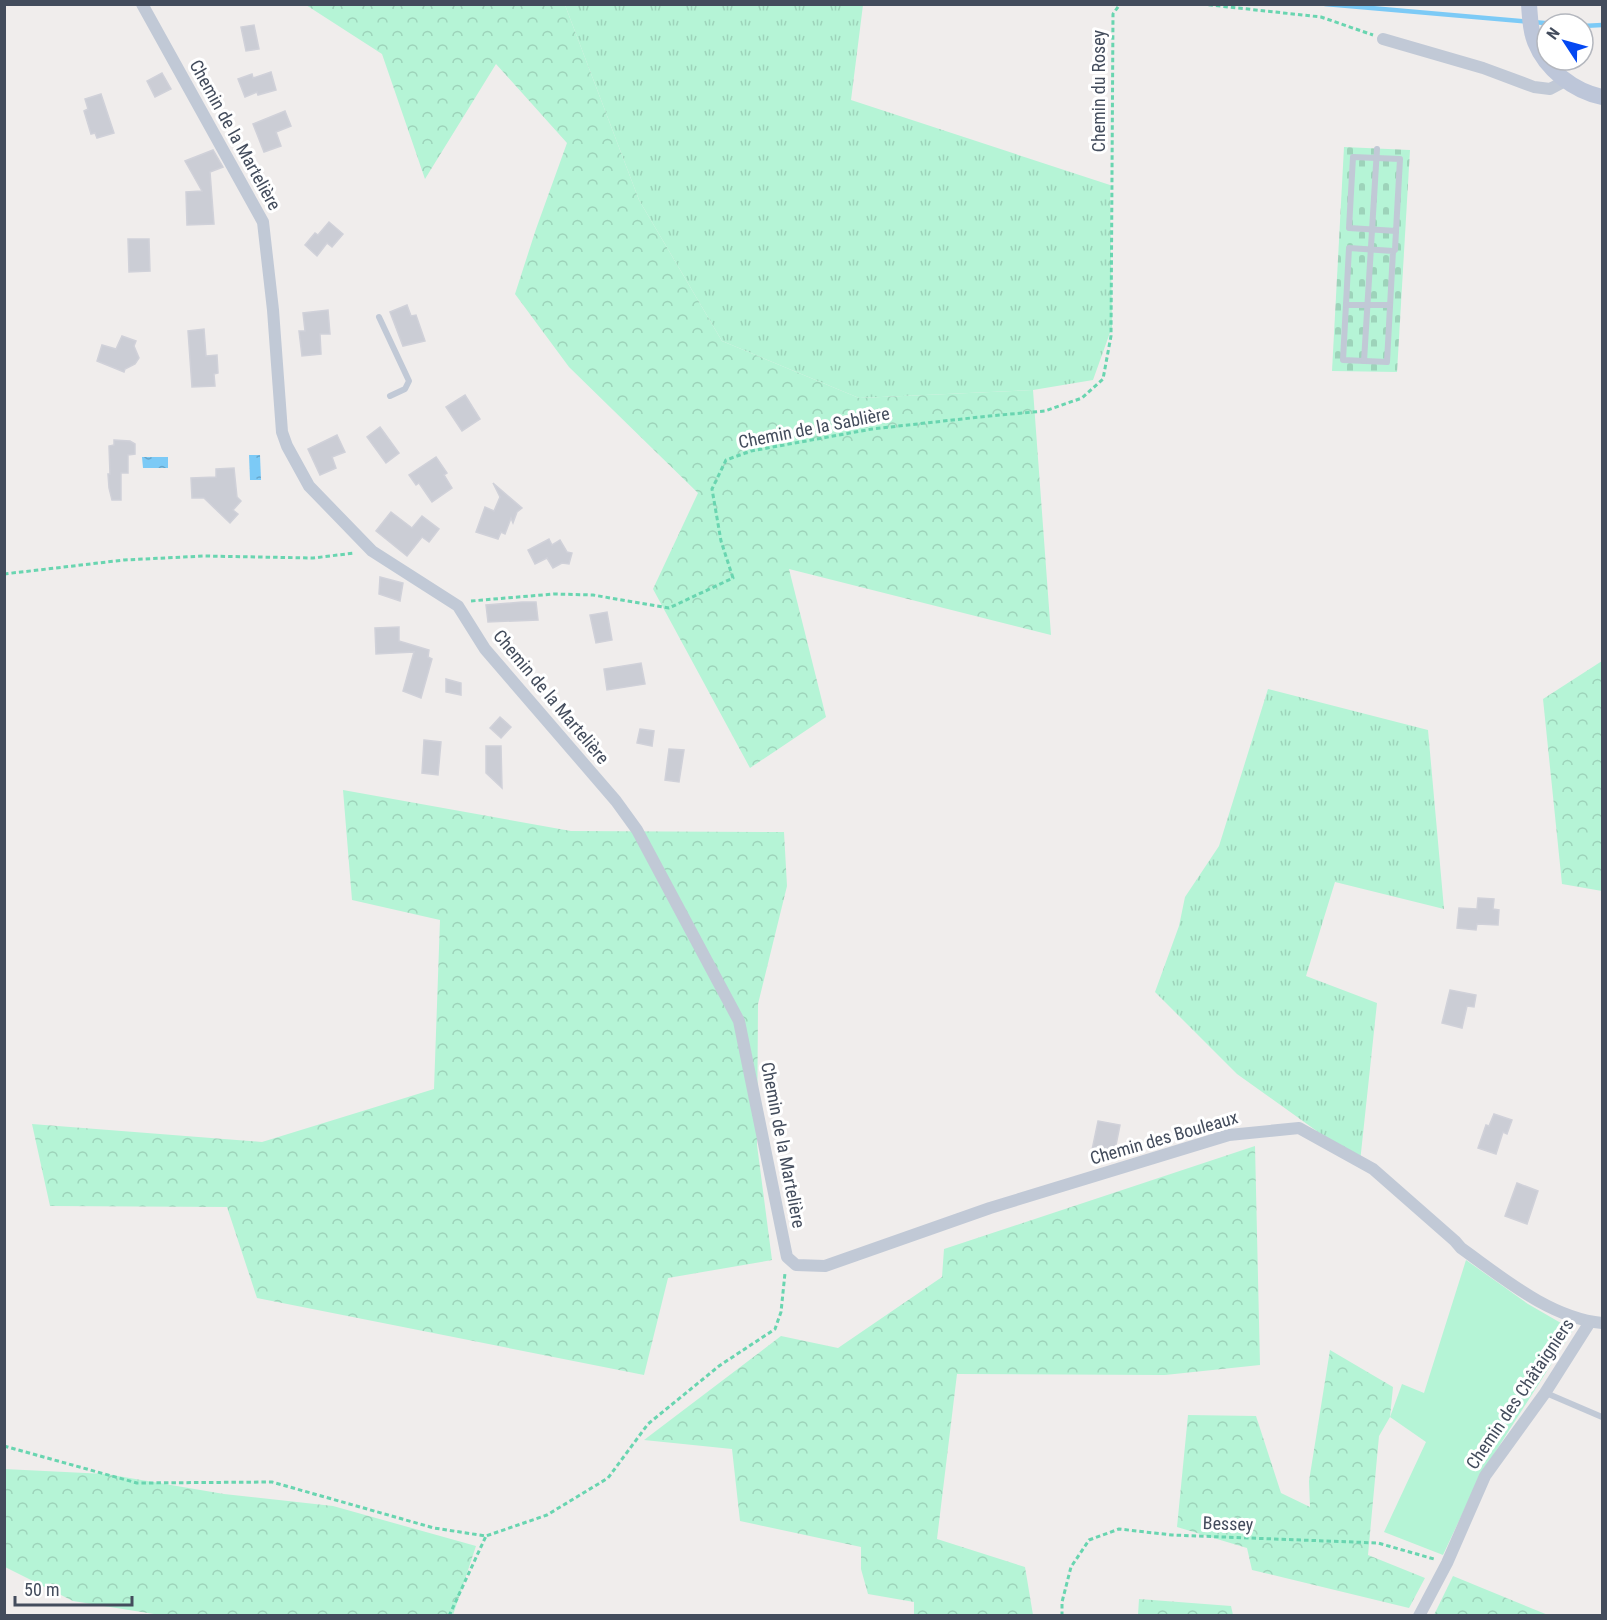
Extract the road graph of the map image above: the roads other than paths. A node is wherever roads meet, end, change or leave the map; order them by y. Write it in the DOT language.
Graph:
graph roads {
  1 [pos="142,4"];
  2 [pos="1529,4"];
  3 [pos="1383,39"];
  4 [pos="1565,81"];
  5 [pos="1602,97"];
  6 [pos="1377,149"];
  7 [pos="1376,158"];
  8 [pos="1372,230"];
  9 [pos="1396,231"];
  10 [pos="1371,249"];
  11 [pos="1393,250"];
  12 [pos="1346,305"];
  13 [pos="1368,305"];
  14 [pos="1390,305"];
  15 [pos="379,317"];
  16 [pos="1364,361"];
  17 [pos="390,396"];
  18 [pos="791,1261"];
  19 [pos="1596,1322"];
  20 [pos="1545,1393"];
  21 [pos="1602,1417"];
  22 [pos="1419,1616"];
  1 -- 18 [label="street, Chemin de la Martelière"];
  2 -- 4 [label="main road"];
  3 -- 4 [label="street"];
  4 -- 5 [label="main road"];
  6 -- 7 [label="lane"];
  7 -- 8 [label="lane"];
  7 -- 8 [label="lane"];
  7 -- 9 [label="lane"];
  8 -- 9 [label="lane"];
  8 -- 10 [label="lane"];
  9 -- 11 [label="lane"];
  10 -- 11 [label="lane"];
  10 -- 12 [label="lane"];
  10 -- 13 [label="lane"];
  11 -- 14 [label="lane"];
  12 -- 13 [label="lane"];
  12 -- 16 [label="lane"];
  13 -- 14 [label="lane"];
  13 -- 16 [label="lane"];
  14 -- 16 [label="lane"];
  15 -- 17 [label="lane"];
  18 -- 19 [label="street, Chemin des Bouleaux"];
  19 -- 20 [label="street, Chemin des Châtaigniers"];
  20 -- 21 [label="lane"];
  20 -- 22 [label="street, Chemin des Châtaigniers"];
}
